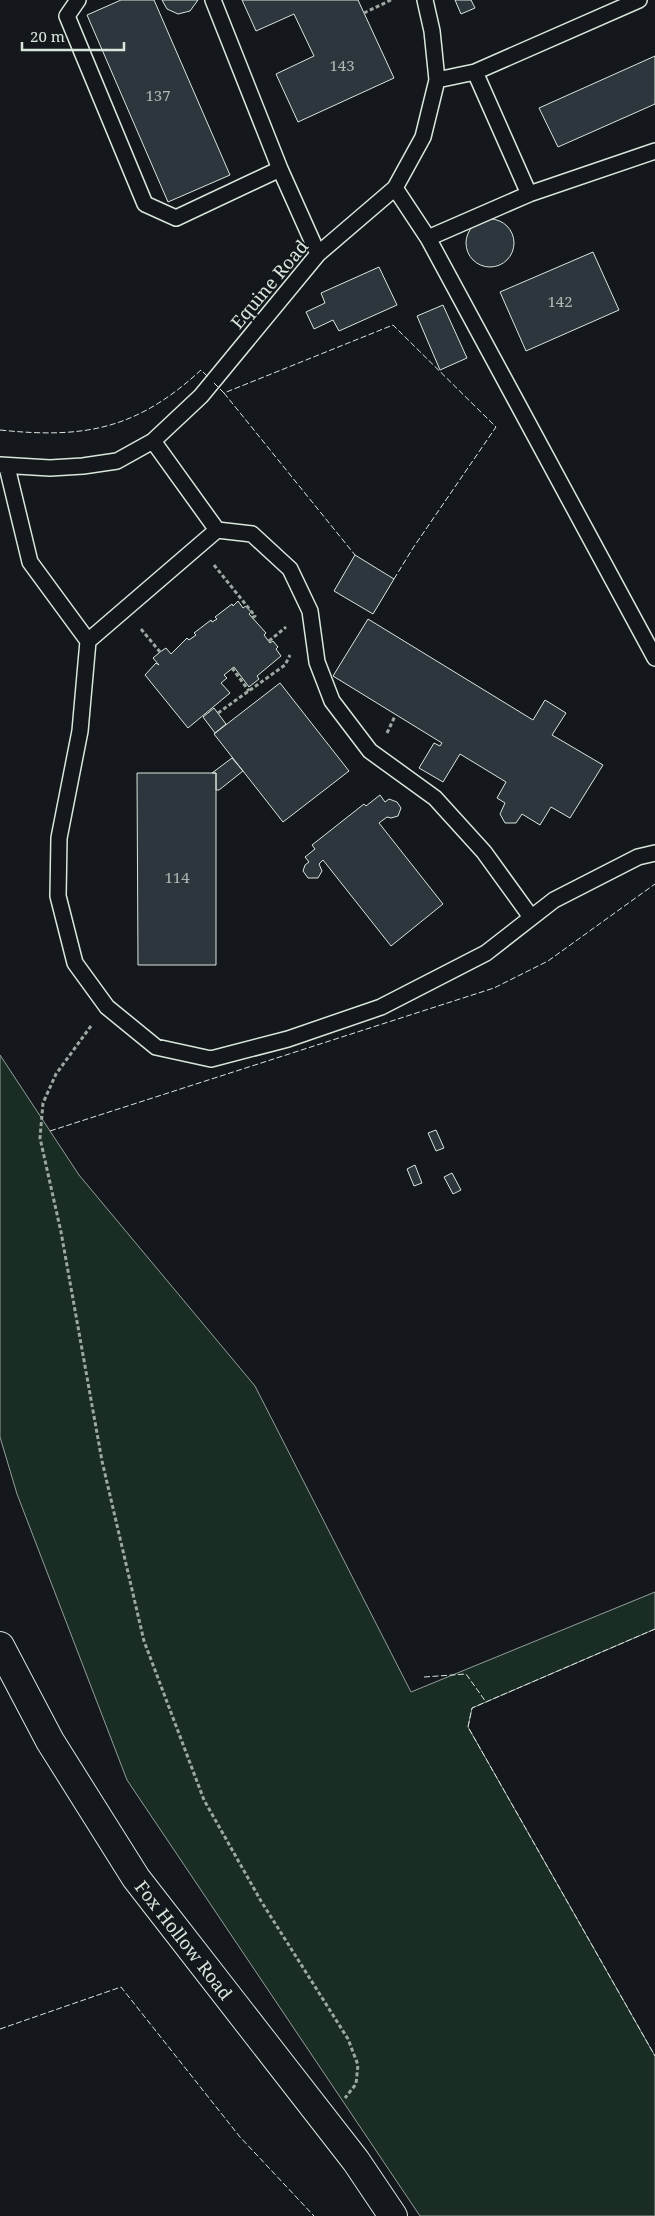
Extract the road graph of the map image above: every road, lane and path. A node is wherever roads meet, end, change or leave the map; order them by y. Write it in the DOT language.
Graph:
graph roads {
  1 [pos="78,0"];
  2 [pos="214,0"];
  3 [pos="391,0"];
  4 [pos="426,0"];
  5 [pos="638,0"];
  6 [pos="364,13"];
  7 [pos="475,72"];
  8 [pos="437,80"];
  9 [pos="655,151"];
  10 [pos="280,168"];
  11 [pos="395,188"];
  12 [pos="529,194"];
  13 [pos="428,238"];
  14 [pos="318,254"];
  15 [pos="153,441"];
  16 [pos="3,466"];
  17 [pos="217,530"];
  18 [pos="198,546"];
  19 [pos="252,618"];
  20 [pos="284,629"];
  21 [pos="88,641"];
  22 [pos="269,641"];
  23 [pos="156,648"];
  24 [pos="293,649"];
  25 [pos="160,652"];
  26 [pos="655,658"];
  27 [pos="232,668"];
  28 [pos="249,691"];
  29 [pos="218,713"];
  30 [pos="655,853"];
  31 [pos="531,917"];
  32 [pos="107,1007"];
  33 [pos="0,1646"];
  34 [pos="326,2122"];
  35 [pos="393,2216"];
  1 -- 10 [label="lane"];
  2 -- 10 [label="lane"];
  3 -- 6 [label="path"];
  4 -- 8 [label="lane, Equine Road"];
  5 -- 7 [label="lane"];
  7 -- 8 [label="lane"];
  7 -- 12 [label="lane"];
  8 -- 11 [label="lane, Equine Road"];
  9 -- 12 [label="lane"];
  10 -- 14 [label="lane"];
  11 -- 13 [label="lane"];
  11 -- 14 [label="lane, Equine Road"];
  12 -- 13 [label="lane"];
  13 -- 26 [label="lane"];
  14 -- 15 [label="lane, Equine Road"];
  15 -- 16 [label="lane, Equine Road"];
  15 -- 17 [label="lane"];
  16 -- 21 [label="lane"];
  17 -- 18 [label="lane"];
  17 -- 31 [label="lane"];
  18 -- 19 [label="path"];
  18 -- 21 [label="lane"];
  20 -- 22 [label="path"];
  21 -- 32 [label="lane"];
  23 -- 25 [label="path"];
  24 -- 28 [label="path"];
  27 -- 28 [label="path"];
  28 -- 29 [label="path"];
  30 -- 31 [label="lane"];
  31 -- 32 [label="lane"];
  32 -- 34 [label="path"];
  33 -- 34 [label="main road, Fox Hollow Road"];
  34 -- 35 [label="main road, Fox Hollow Road"];
}
